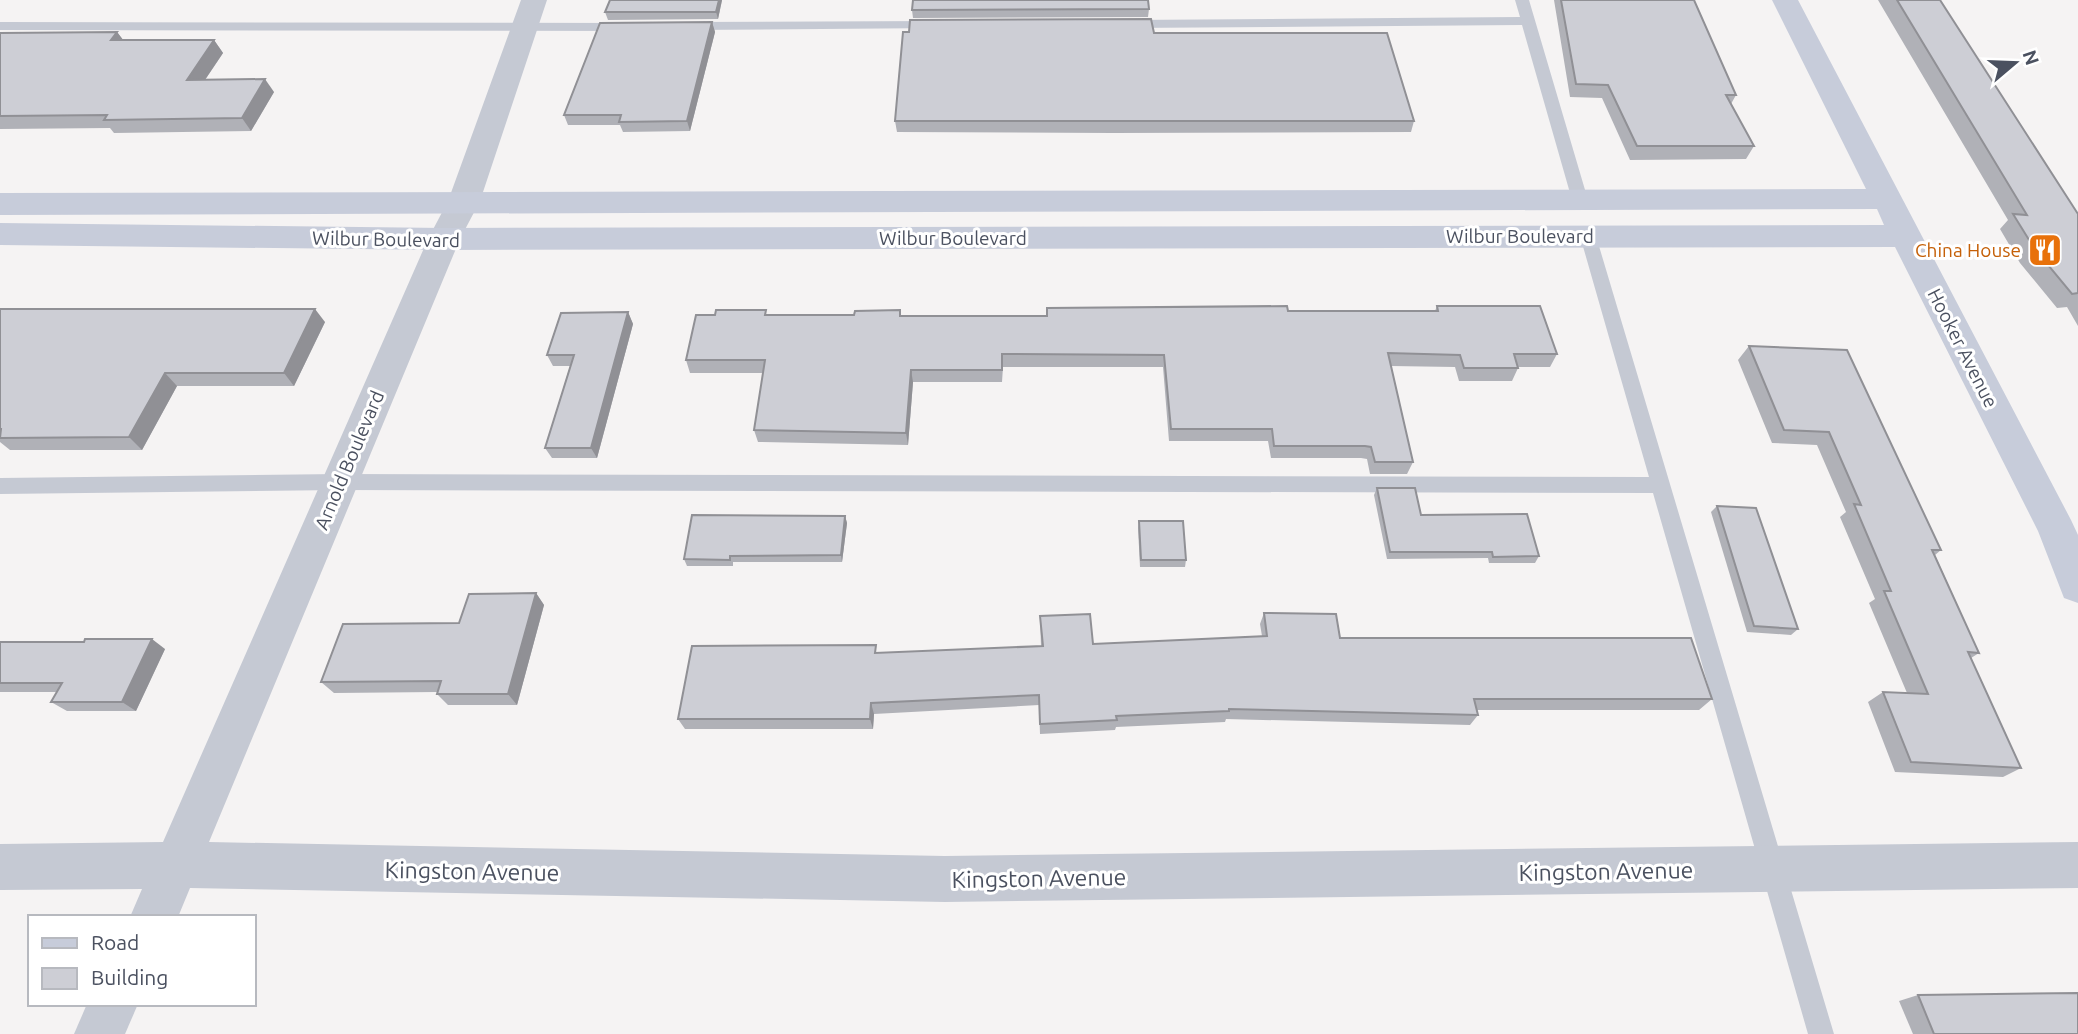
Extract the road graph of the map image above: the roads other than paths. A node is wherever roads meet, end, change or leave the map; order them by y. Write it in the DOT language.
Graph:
graph roads {
  1 [pos="534,0"];
  2 [pos="1522,0"];
  3 [pos="1785,0"];
  4 [pos="1528,21"];
  5 [pos="1109,24"];
  6 [pos="955,25"];
  7 [pos="0,26"];
  8 [pos="676,26"];
  9 [pos="523,27"];
  10 [pos="634,27"];
  11 [pos="1888,199"];
  12 [pos="1580,200"];
  13 [pos="464,201"];
  14 [pos="0,204"];
  15 [pos="0,234"];
  16 [pos="1588,236"];
  17 [pos="1906,236"];
  18 [pos="444,239"];
  19 [pos="340,482"];
  20 [pos="1661,485"];
  21 [pos="0,486"];
  22 [pos="2068,530"];
  23 [pos="2078,586"];
  24 [pos="2078,865"];
  25 [pos="178,866"];
  26 [pos="0,867"];
  27 [pos="1774,869"];
  28 [pos="155,915"];
  29 [pos="112,1006"];
  30 [pos="99,1034"];
  31 [pos="1821,1034"];
  1 -- 9 [label="street, Arnold Boulevard"];
  2 -- 4 [label="lane"];
  3 -- 11 [label="street, Hooker Avenue"];
  4 -- 5 [label="lane"];
  4 -- 12 [label="lane"];
  6 -- 8 [label="lane"];
  7 -- 9 [label="lane"];
  9 -- 10 [label="lane"];
  9 -- 13 [label="street, Arnold Boulevard"];
  11 -- 12 [label="street, Wilbur Boulevard"];
  11 -- 17 [label="street, Hooker Avenue"];
  12 -- 13 [label="street, Wilbur Boulevard"];
  13 -- 14 [label="street, Wilbur Boulevard"];
  13 -- 18 [label="street, Arnold Boulevard"];
  15 -- 18 [label="street, Wilbur Boulevard"];
  16 -- 17 [label="street, Wilbur Boulevard"];
  16 -- 18 [label="street, Wilbur Boulevard"];
  16 -- 20 [label="lane"];
  17 -- 22 [label="street, Hooker Avenue"];
  18 -- 19 [label="street, Arnold Boulevard"];
  19 -- 20 [label="lane"];
  19 -- 21 [label="lane"];
  19 -- 25 [label="street, Arnold Boulevard"];
  20 -- 27 [label="lane"];
  22 -- 23 [label="street, Hooker Avenue"];
  24 -- 27 [label="street, Kingston Avenue"];
  25 -- 26 [label="street, Kingston Avenue"];
  25 -- 27 [label="street, Kingston Avenue"];
  25 -- 28 [label="street, Arnold Boulevard"];
  27 -- 31 [label="lane"];
  29 -- 30 [label="street"];
}
